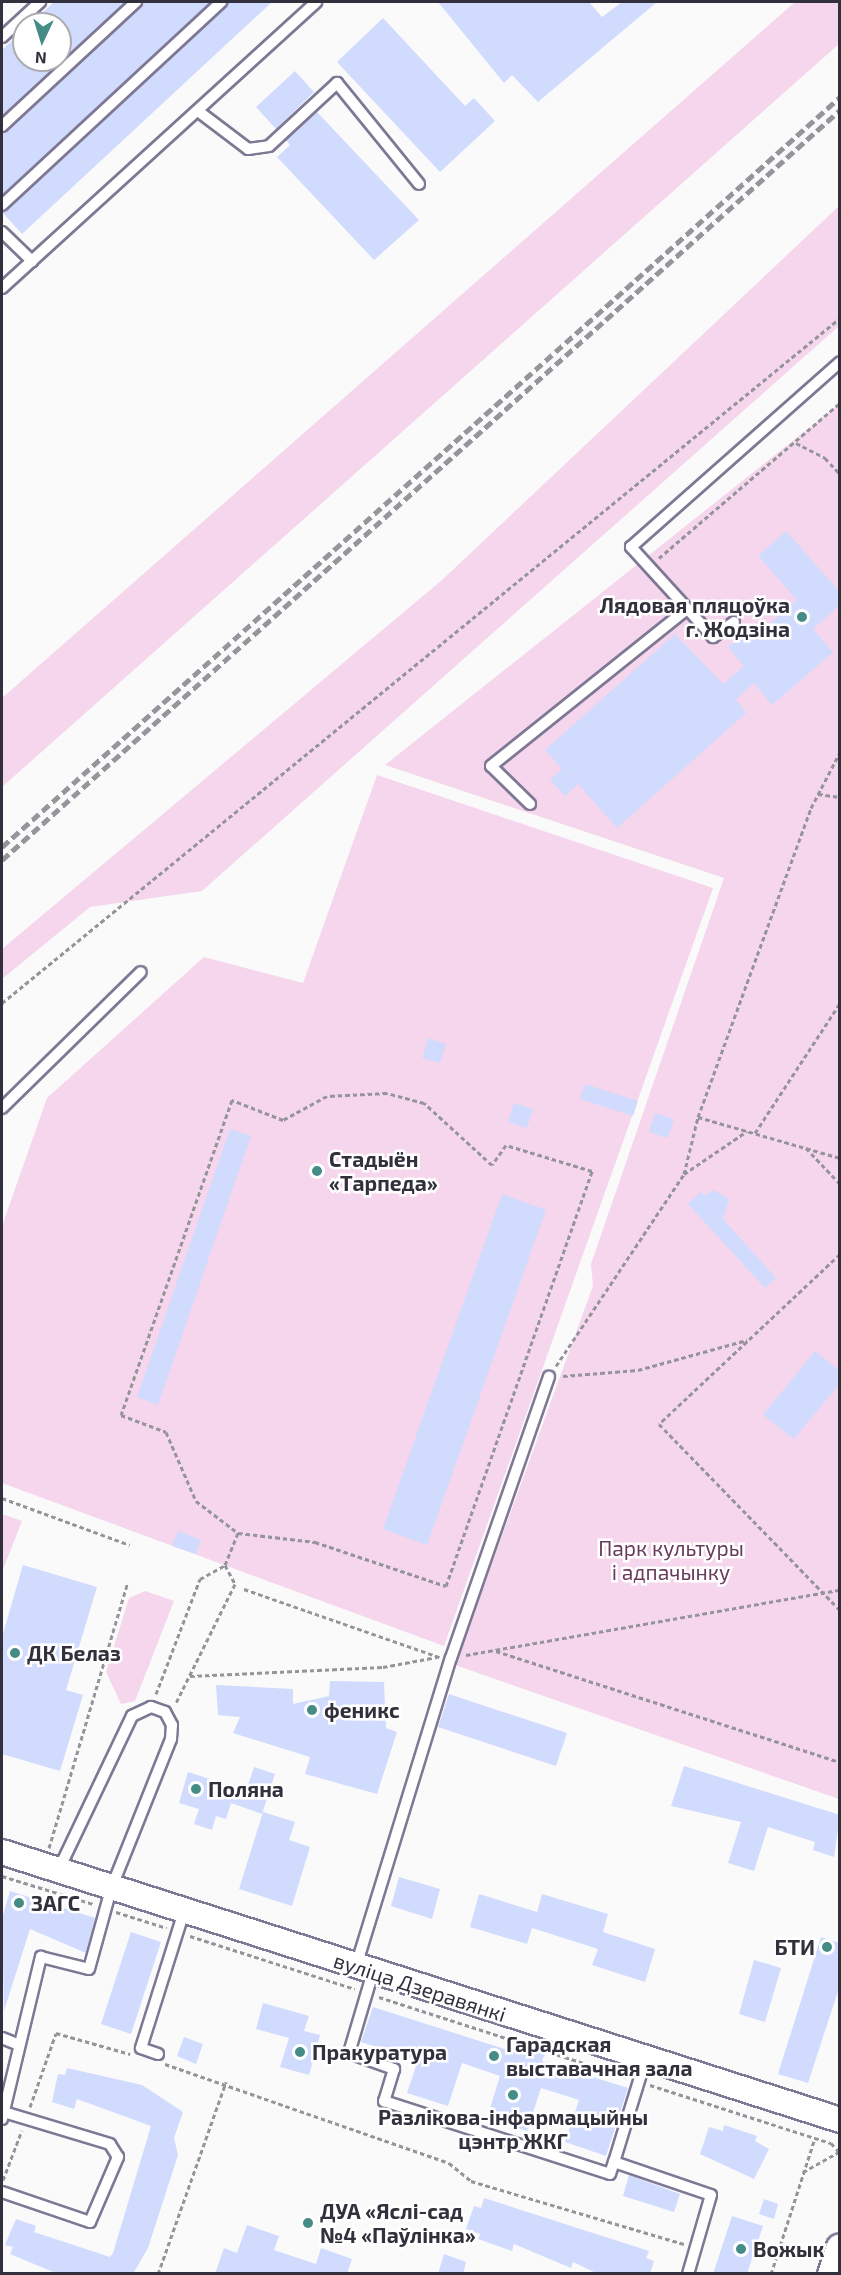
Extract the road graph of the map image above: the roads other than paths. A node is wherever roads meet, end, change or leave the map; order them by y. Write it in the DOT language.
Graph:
graph roads {
  1 [pos="40,2"];
  2 [pos="136,2"];
  3 [pos="221,2"];
  4 [pos="315,2"];
  5 [pos="2,37"];
  6 [pos="198,111"];
  7 [pos="2,126"];
  8 [pos="419,184"];
  9 [pos="2,206"];
  10 [pos="2,232"];
  11 [pos="33,261"];
  12 [pos="2,288"];
  13 [pos="840,362"];
  14 [pos="687,609"];
  15 [pos="734,622"];
  16 [pos="530,804"];
  17 [pos="141,972"];
  18 [pos="2,1108"];
  19 [pos="549,1377"];
  20 [pos="53,1860"];
  21 [pos="2,1862"];
  22 [pos="108,1899"];
  23 [pos="180,1922"];
  24 [pos="365,1977"];
  25 [pos="2,2038"];
  26 [pos="17,2044"];
  27 [pos="158,2058"];
  28 [pos="643,2070"];
  29 [pos="3,2115"];
  30 [pos="840,2120"];
  31 [pos="614,2162"];
  32 [pos="2,2192"];
  33 [pos="840,2247"];
  34 [pos="688,2274"];
  35 [pos="831,2274"];
  1 -- 5 [label="lane"];
  2 -- 7 [label="lane"];
  3 -- 9 [label="lane"];
  4 -- 6 [label="lane"];
  6 -- 8 [label="lane"];
  6 -- 11 [label="lane"];
  10 -- 11 [label="lane"];
  11 -- 12 [label="lane"];
  13 -- 14 [label="lane"];
  14 -- 15 [label="lane"];
  14 -- 16 [label="lane"];
  17 -- 18 [label="lane"];
  19 -- 24 [label="lane"];
  20 -- 21 [label="street, вуліца Дзеравянкі"];
  20 -- 22 [label="street, вуліца Дзеравянкі"];
  20 -- 22 [label="lane"];
  22 -- 23 [label="street, вуліца Дзеравянкі"];
  22 -- 26 [label="lane"];
  23 -- 24 [label="street, вуліца Дзеравянкі"];
  23 -- 27 [label="lane"];
  24 -- 28 [label="street, вуліца Дзеравянкі"];
  24 -- 31 [label="lane"];
  25 -- 26 [label="lane"];
  26 -- 29 [label="lane"];
  28 -- 30 [label="street, вуліца Дзеравянкі"];
  28 -- 31 [label="lane"];
  29 -- 32 [label="lane"];
  31 -- 34 [label="lane"];
  33 -- 35 [label="main road"];
}
